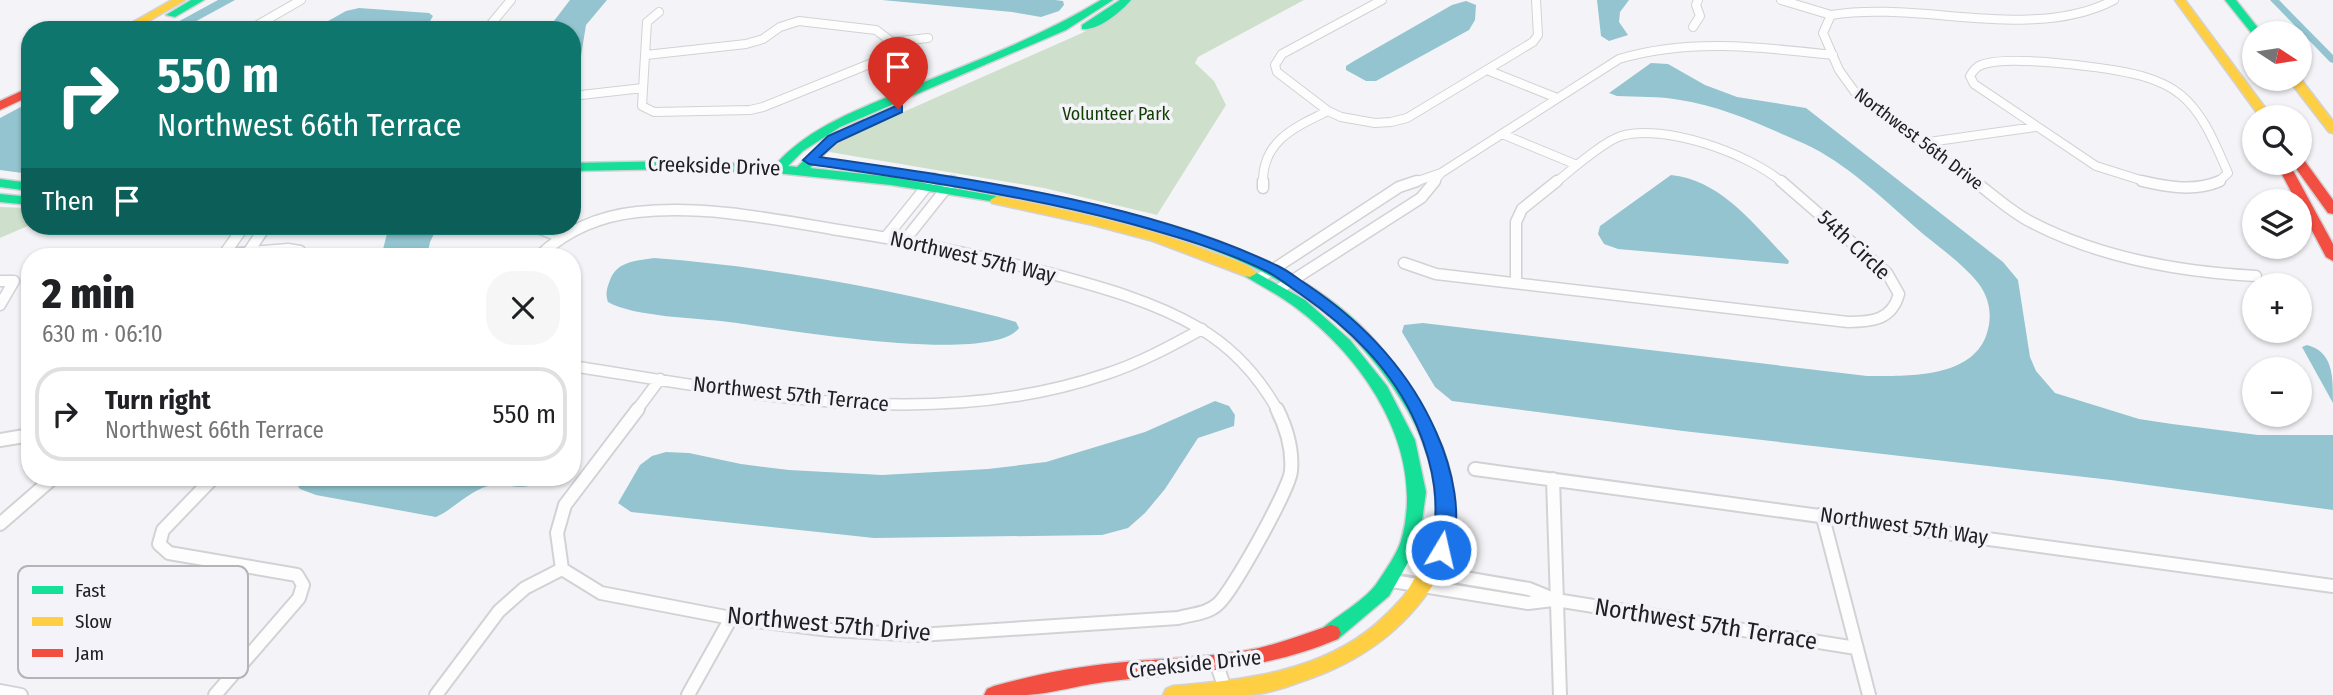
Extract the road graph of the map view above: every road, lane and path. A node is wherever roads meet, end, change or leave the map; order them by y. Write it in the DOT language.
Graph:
graph roads {
  1 [pos="180,0"];
  2 [pos="200,0"];
  3 [pos="301,0"];
  4 [pos="511,0"];
  5 [pos="1108,0"];
  6 [pos="1126,0"];
  7 [pos="1382,0"];
  8 [pos="1536,0"];
  9 [pos="1698,0"];
  10 [pos="1781,0"];
  11 [pos="2114,0"];
  12 [pos="2180,0"];
  13 [pos="2233,4"];
  14 [pos="659,12"];
  15 [pos="1831,15"];
  16 [pos="141,21"];
  17 [pos="161,21"];
  18 [pos="265,21"];
  19 [pos="494,21"];
  20 [pos="2247,21"];
  21 [pos="2251,21"];
  22 [pos="1693,27"];
  23 [pos="928,38"];
  24 [pos="892,42"];
  25 [pos="646,55"];
  26 [pos="1833,55"];
  27 [pos="1487,70"];
  28 [pos="21,84"];
  29 [pos="2312,86"];
  30 [pos="643,88"];
  31 [pos="2303,91"];
  32 [pos="0,95"];
  33 [pos="581,95"];
  34 [pos="21,96"];
  35 [pos="1557,97"];
  36 [pos="2254,101"];
  37 [pos="2256,105"];
  38 [pos="2257,105"];
  39 [pos="0,106"];
  40 [pos="1328,111"];
  41 [pos="2333,111"];
  42 [pos="2035,127"];
  43 [pos="2333,129"];
  44 [pos="1503,134"];
  45 [pos="1922,143"];
  46 [pos="581,159"];
  47 [pos="783,162"];
  48 [pos="806,165"];
  49 [pos="1577,165"];
  50 [pos="581,167"];
  51 [pos="1441,173"];
  52 [pos="2289,175"];
  53 [pos="2307,175"];
  54 [pos="0,183"];
  55 [pos="940,183"];
  56 [pos="21,186"];
  57 [pos="1263,188"];
  58 [pos="0,198"];
  59 [pos="21,200"];
  60 [pos="1373,205"];
  61 [pos="2333,210"];
  62 [pos="1393,215"];
  63 [pos="581,229"];
  64 [pos="556,235"];
  65 [pos="566,235"];
  66 [pos="561,237"];
  67 [pos="886,237"];
  68 [pos="905,240"];
  69 [pos="548,248"];
  70 [pos="2333,257"];
  71 [pos="1404,263"];
  72 [pos="1267,274"];
  73 [pos="2242,275"];
  74 [pos="0,281"];
  75 [pos="1516,283"];
  76 [pos="1285,284"];
  77 [pos="0,306"];
  78 [pos="1202,329"];
  79 [pos="581,367"];
  80 [pos="660,379"];
  81 [pos="21,436"];
  82 [pos="0,440"];
  83 [pos="1475,468"];
  84 [pos="1291,475"];
  85 [pos="1553,479"];
  86 [pos="581,484"];
  87 [pos="44,486"];
  88 [pos="205,486"];
  89 [pos="579,486"];
  90 [pos="1822,514"];
  91 [pos="0,524"];
  92 [pos="245,566"];
  93 [pos="248,567"];
  94 [pos="562,569"];
  95 [pos="1396,574"];
  96 [pos="1428,580"];
  97 [pos="2333,586"];
  98 [pos="1556,600"];
  99 [pos="731,618"];
  100 [pos="1856,648"];
  101 [pos="248,657"];
  102 [pos="1217,665"];
  103 [pos="230,678"];
  104 [pos="0,691"];
  105 [pos="1226,693"];
  106 [pos="22,695"];
  107 [pos="215,695"];
  108 [pos="436,695"];
  109 [pos="688,695"];
  110 [pos="994,695"];
  111 [pos="1173,695"];
  112 [pos="1560,695"];
  113 [pos="1868,695"];
  1 -- 16 [label="main road"];
  2 -- 17 [label="main road"];
  3 -- 18 [label="street"];
  4 -- 19 [label="street"];
  5 -- 47 [label="main road"];
  6 -- 48 [label="main road"];
  7 -- 40 [label="street"];
  8 -- 27 [label="street"];
  9 -- 22 [label="street"];
  10 -- 15 [label="street"];
  11 -- 15 [label="street"];
  12 -- 36 [label="main road"];
  13 -- 20 [label="main road"];
  13 -- 21 [label="main road"];
  14 -- 25 [label="street"];
  15 -- 26 [label="street, Northwest 56th Drive"];
  23 -- 24 [label="street"];
  24 -- 25 [label="street"];
  24 -- 30 [label="street"];
  25 -- 30 [label="street"];
  26 -- 35 [label="street"];
  26 -- 45 [label="street, Northwest 56th Drive"];
  27 -- 35 [label="street"];
  27 -- 40 [label="street"];
  28 -- 32 [label="main road"];
  29 -- 41 [label="main road"];
  30 -- 33 [label="street"];
  31 -- 43 [label="main road"];
  34 -- 39 [label="main road"];
  35 -- 44 [label="street"];
  36 -- 37 [label="main road"];
  36 -- 38 [label="main road"];
  40 -- 57 [label="street"];
  42 -- 42 [label="street"];
  42 -- 45 [label="street"];
  44 -- 49 [label="street"];
  44 -- 51 [label="street"];
  45 -- 73 [label="street, Northwest 56th Drive"];
  46 -- 47 [label="main road, Creekside Drive"];
  47 -- 48 [label="main road, Creekside Drive"];
  47 -- 50 [label="main road, Creekside Drive"];
  48 -- 55 [label="main road, Creekside Drive"];
  49 -- 75 [label="street, 54th Circle"];
  49 -- 75 [label="street, 54th Circle"];
  51 -- 60 [label="street"];
  51 -- 62 [label="street"];
  52 -- 70 [label="main road"];
  53 -- 61 [label="main road"];
  54 -- 56 [label="main road"];
  55 -- 67 [label="street"];
  55 -- 68 [label="street"];
  55 -- 72 [label="main road, Creekside Drive"];
  58 -- 59 [label="main road"];
  60 -- 62 [label="street"];
  60 -- 72 [label="street"];
  62 -- 76 [label="street"];
  63 -- 67 [label="street, Northwest 57th Way"];
  64 -- 66 [label="street"];
  65 -- 66 [label="street, Northwest 57th Way"];
  66 -- 69 [label="street, Northwest 57th Way"];
  67 -- 68 [label="street, Northwest 57th Way"];
  68 -- 78 [label="street, Northwest 57th Way"];
  71 -- 75 [label="street, 54th Circle"];
  72 -- 76 [label="main road, Creekside Drive"];
  74 -- 77 [label="street"];
  76 -- 95 [label="main road, Creekside Drive"];
  76 -- 96 [label="main road, Creekside Drive"];
  78 -- 80 [label="street, Northwest 57th Terrace"];
  78 -- 84 [label="street, Northwest 57th Way"];
  79 -- 80 [label="street"];
  80 -- 86 [label="street"];
  81 -- 82 [label="street"];
  83 -- 85 [label="street, Northwest 57th Way"];
  84 -- 99 [label="street, Northwest 57th Drive"];
  85 -- 90 [label="street, Northwest 57th Way"];
  85 -- 98 [label="street"];
  87 -- 91 [label="street"];
  88 -- 92 [label="street"];
  89 -- 94 [label="street"];
  90 -- 97 [label="street, Northwest 57th Way"];
  90 -- 100 [label="street"];
  93 -- 101 [label="street"];
  94 -- 99 [label="street, Northwest 57th Drive"];
  94 -- 108 [label="street"];
  95 -- 96 [label="street, Northwest 57th Terrace"];
  95 -- 102 [label="main road, Creekside Drive"];
  96 -- 98 [label="street, Northwest 57th Terrace"];
  96 -- 105 [label="main road, Creekside Drive"];
  98 -- 100 [label="street, Northwest 57th Terrace"];
  98 -- 112 [label="street"];
  99 -- 109 [label="street"];
  100 -- 113 [label="street"];
  102 -- 105 [label="street"];
  102 -- 110 [label="main road, Creekside Drive"];
  103 -- 107 [label="street"];
  104 -- 106 [label="street"];
  105 -- 111 [label="main road, Creekside Drive"];
}
